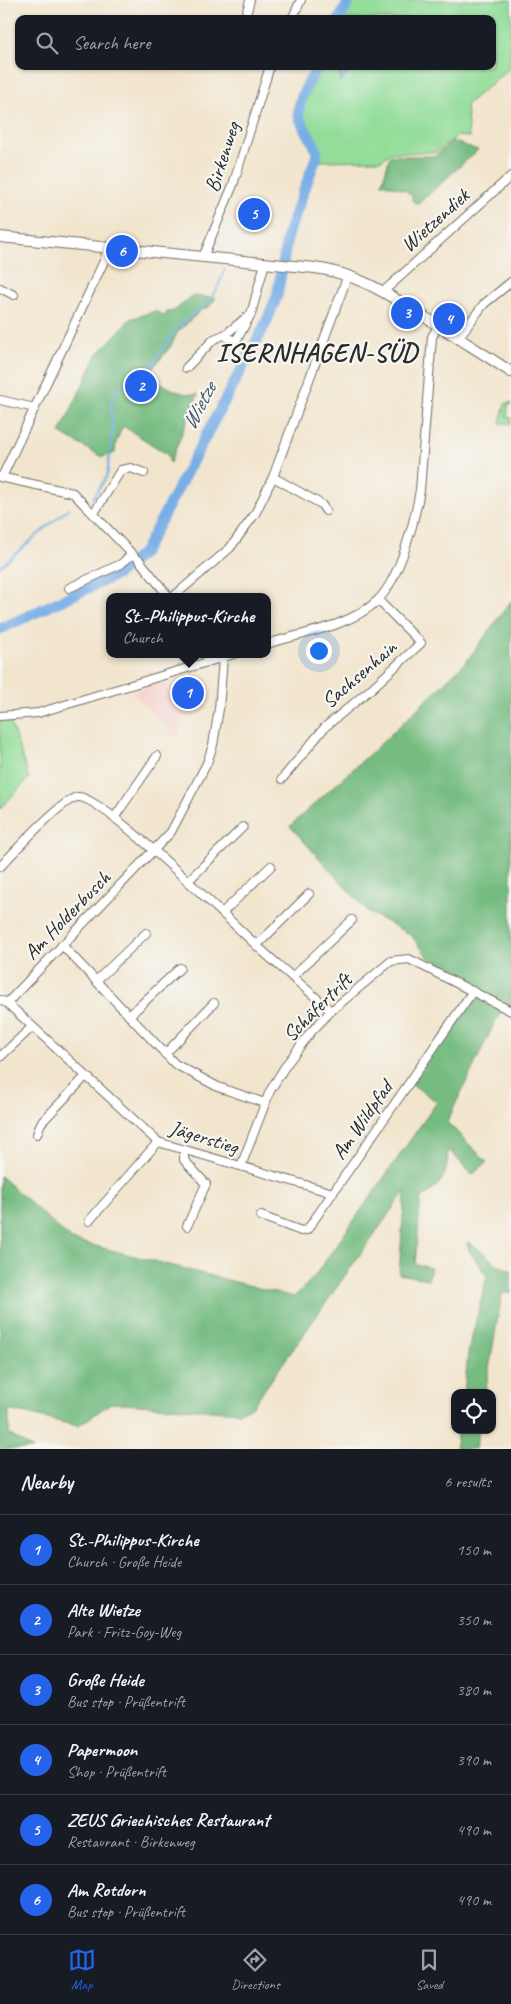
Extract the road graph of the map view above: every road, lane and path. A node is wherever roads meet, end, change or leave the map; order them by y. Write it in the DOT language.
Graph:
graph roads {
  1 [pos="250,0"];
  2 [pos="301,0"];
  3 [pos="246,15"];
  4 [pos="294,15"];
  5 [pos="269,70"];
  6 [pos="511,176"];
  7 [pos="0,237"];
  8 [pos="107,249"];
  9 [pos="203,258"];
  10 [pos="265,263"];
  11 [pos="348,275"];
  12 [pos="511,282"];
  13 [pos="0,288"];
  14 [pos="384,292"];
  15 [pos="14,295"];
  16 [pos="438,326"];
  17 [pos="458,338"];
  18 [pos="186,368"];
  19 [pos="511,372"];
  20 [pos="0,400"];
  21 [pos="35,408"];
  22 [pos="144,473"];
  23 [pos="1,477"];
  24 [pos="272,478"];
  25 [pos="326,511"];
  26 [pos="94,514"];
  27 [pos="135,557"];
  28 [pos="69,588"];
  29 [pos="166,593"];
  30 [pos="178,593"];
  31 [pos="378,600"];
  32 [pos="271,643"];
  33 [pos="203,658"];
  34 [pos="223,658"];
  35 [pos="0,716"];
  36 [pos="157,756"];
  37 [pos="282,779"];
  38 [pos="114,818"];
  39 [pos="243,827"];
  40 [pos="152,851"];
  41 [pos="271,866"];
  42 [pos="0,867"];
  43 [pos="188,880"];
  44 [pos="309,894"];
  45 [pos="222,913"];
  46 [pos="352,920"];
  47 [pos="146,933"];
  48 [pos="62,945"];
  49 [pos="257,946"];
  50 [pos="180,968"];
  51 [pos="292,977"];
  52 [pos="96,981"];
  53 [pos="473,991"];
  54 [pos="3,1002"];
  55 [pos="214,1004"];
  56 [pos="332,1010"];
  57 [pos="511,1011"];
  58 [pos="129,1016"];
  59 [pos="32,1027"];
  60 [pos="165,1054"];
  61 [pos="0,1057"];
  62 [pos="86,1076"];
  63 [pos="265,1103"];
  64 [pos="37,1134"];
  65 [pos="158,1142"];
  66 [pos="184,1151"];
  67 [pos="241,1166"];
  68 [pos="333,1193"];
  69 [pos="261,1216"];
  70 [pos="89,1222"];
  71 [pos="187,1226"];
  1 -- 3 [label="street"];
  2 -- 4 [label="street"];
  5 -- 9 [label="street, Birkenweg"];
  6 -- 14 [label="street, Wietzendiek"];
  7 -- 8 [label="main road"];
  8 -- 9 [label="main road"];
  8 -- 21 [label="street"];
  9 -- 10 [label="main road"];
  10 -- 11 [label="main road"];
  10 -- 18 [label="street"];
  11 -- 14 [label="main road"];
  11 -- 24 [label="street"];
  12 -- 17 [label="street"];
  13 -- 15 [label="street"];
  14 -- 16 [label="main road"];
  16 -- 17 [label="main road"];
  16 -- 31 [label="street"];
  17 -- 19 [label="main road"];
  20 -- 21 [label="street"];
  21 -- 23 [label="street"];
  22 -- 26 [label="street"];
  23 -- 26 [label="street"];
  24 -- 25 [label="street"];
  24 -- 30 [label="street"];
  26 -- 27 [label="street"];
  27 -- 28 [label="street"];
  27 -- 29 [label="street"];
  31 -- 32 [label="street"];
  31 -- 37 [label="street, Sachsenhain"];
  33 -- 35 [label="street"];
  34 -- 40 [label="street, Am Holderbusch"];
  36 -- 38 [label="street"];
  38 -- 40 [label="street"];
  38 -- 42 [label="street"];
  39 -- 43 [label="street"];
  40 -- 43 [label="street"];
  40 -- 48 [label="street, Am Holderbusch"];
  41 -- 45 [label="street"];
  43 -- 45 [label="street"];
  44 -- 49 [label="street"];
  45 -- 49 [label="street"];
  46 -- 51 [label="street"];
  47 -- 52 [label="street"];
  48 -- 52 [label="street"];
  48 -- 54 [label="street, Am Holderbusch"];
  49 -- 51 [label="street"];
  50 -- 58 [label="street"];
  51 -- 56 [label="street"];
  52 -- 58 [label="street"];
  53 -- 56 [label="street, Schäfertrift"];
  53 -- 57 [label="street"];
  53 -- 68 [label="street, Am Wildpfad"];
  54 -- 59 [label="street, Jägerstieg"];
  55 -- 60 [label="street"];
  56 -- 63 [label="street, Schäfertrift"];
  58 -- 60 [label="street"];
  59 -- 61 [label="street"];
  59 -- 62 [label="street, Jägerstieg"];
  60 -- 63 [label="street"];
  62 -- 64 [label="street"];
  62 -- 65 [label="street, Jägerstieg"];
  63 -- 67 [label="street, Schäfertrift"];
  65 -- 66 [label="street, Jägerstieg"];
  65 -- 70 [label="street"];
  66 -- 67 [label="street, Jägerstieg"];
  66 -- 71 [label="street"];
  67 -- 68 [label="street, Jägerstieg"];
  68 -- 69 [label="street, Am Wildpfad"];
}
